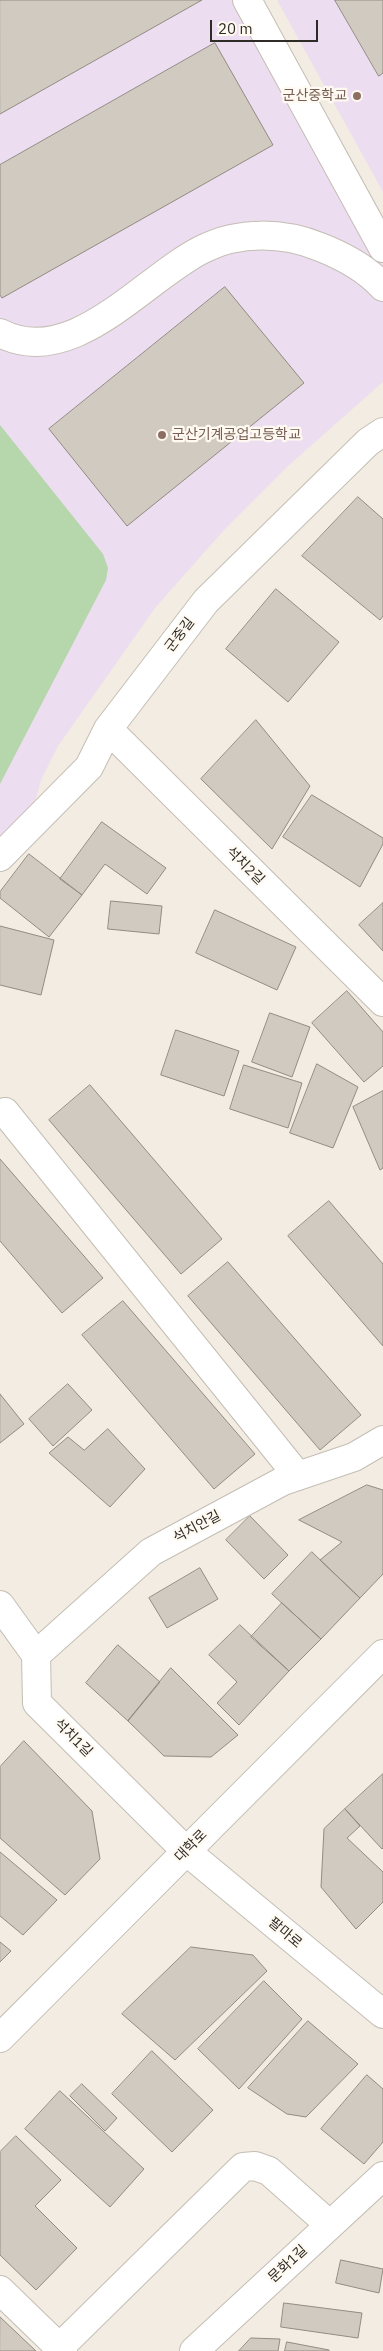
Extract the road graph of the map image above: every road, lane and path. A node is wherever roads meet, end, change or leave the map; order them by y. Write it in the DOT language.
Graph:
graph roads {
  1 [pos="247,0"];
  2 [pos="383,248"];
  3 [pos="383,287"];
  4 [pos="0,333"];
  5 [pos="383,432"];
  6 [pos="108,729"];
  7 [pos="0,857"];
  8 [pos="383,1002"];
  9 [pos="5,1112"];
  10 [pos="383,1440"];
  11 [pos="298,1476"];
  12 [pos="0,1605"];
  13 [pos="383,1654"];
  14 [pos="36,1655"];
  15 [pos="186,1851"];
  16 [pos="383,2014"];
  17 [pos="0,2038"];
  18 [pos="383,2176"];
  19 [pos="330,2225"];
  20 [pos="0,2290"];
  21 [pos="61,2349"];
  22 [pos="194,2351"];
  1 -- 2 [label="street"];
  3 -- 4 [label="street"];
  5 -- 6 [label="street, 군중길"];
  6 -- 7 [label="street, 군중길"];
  6 -- 8 [label="street, 석치2길"];
  9 -- 11 [label="street"];
  10 -- 11 [label="street, 석치안길"];
  11 -- 14 [label="street, 석치안길"];
  12 -- 14 [label="street"];
  13 -- 15 [label="street, 대학로"];
  14 -- 15 [label="street, 석치1길"];
  15 -- 16 [label="street, 팔마로"];
  15 -- 17 [label="street, 대학로"];
  18 -- 19 [label="street, 문화1길"];
  19 -- 21 [label="street"];
  19 -- 22 [label="street, 문화1길"];
  20 -- 21 [label="street"];
}
